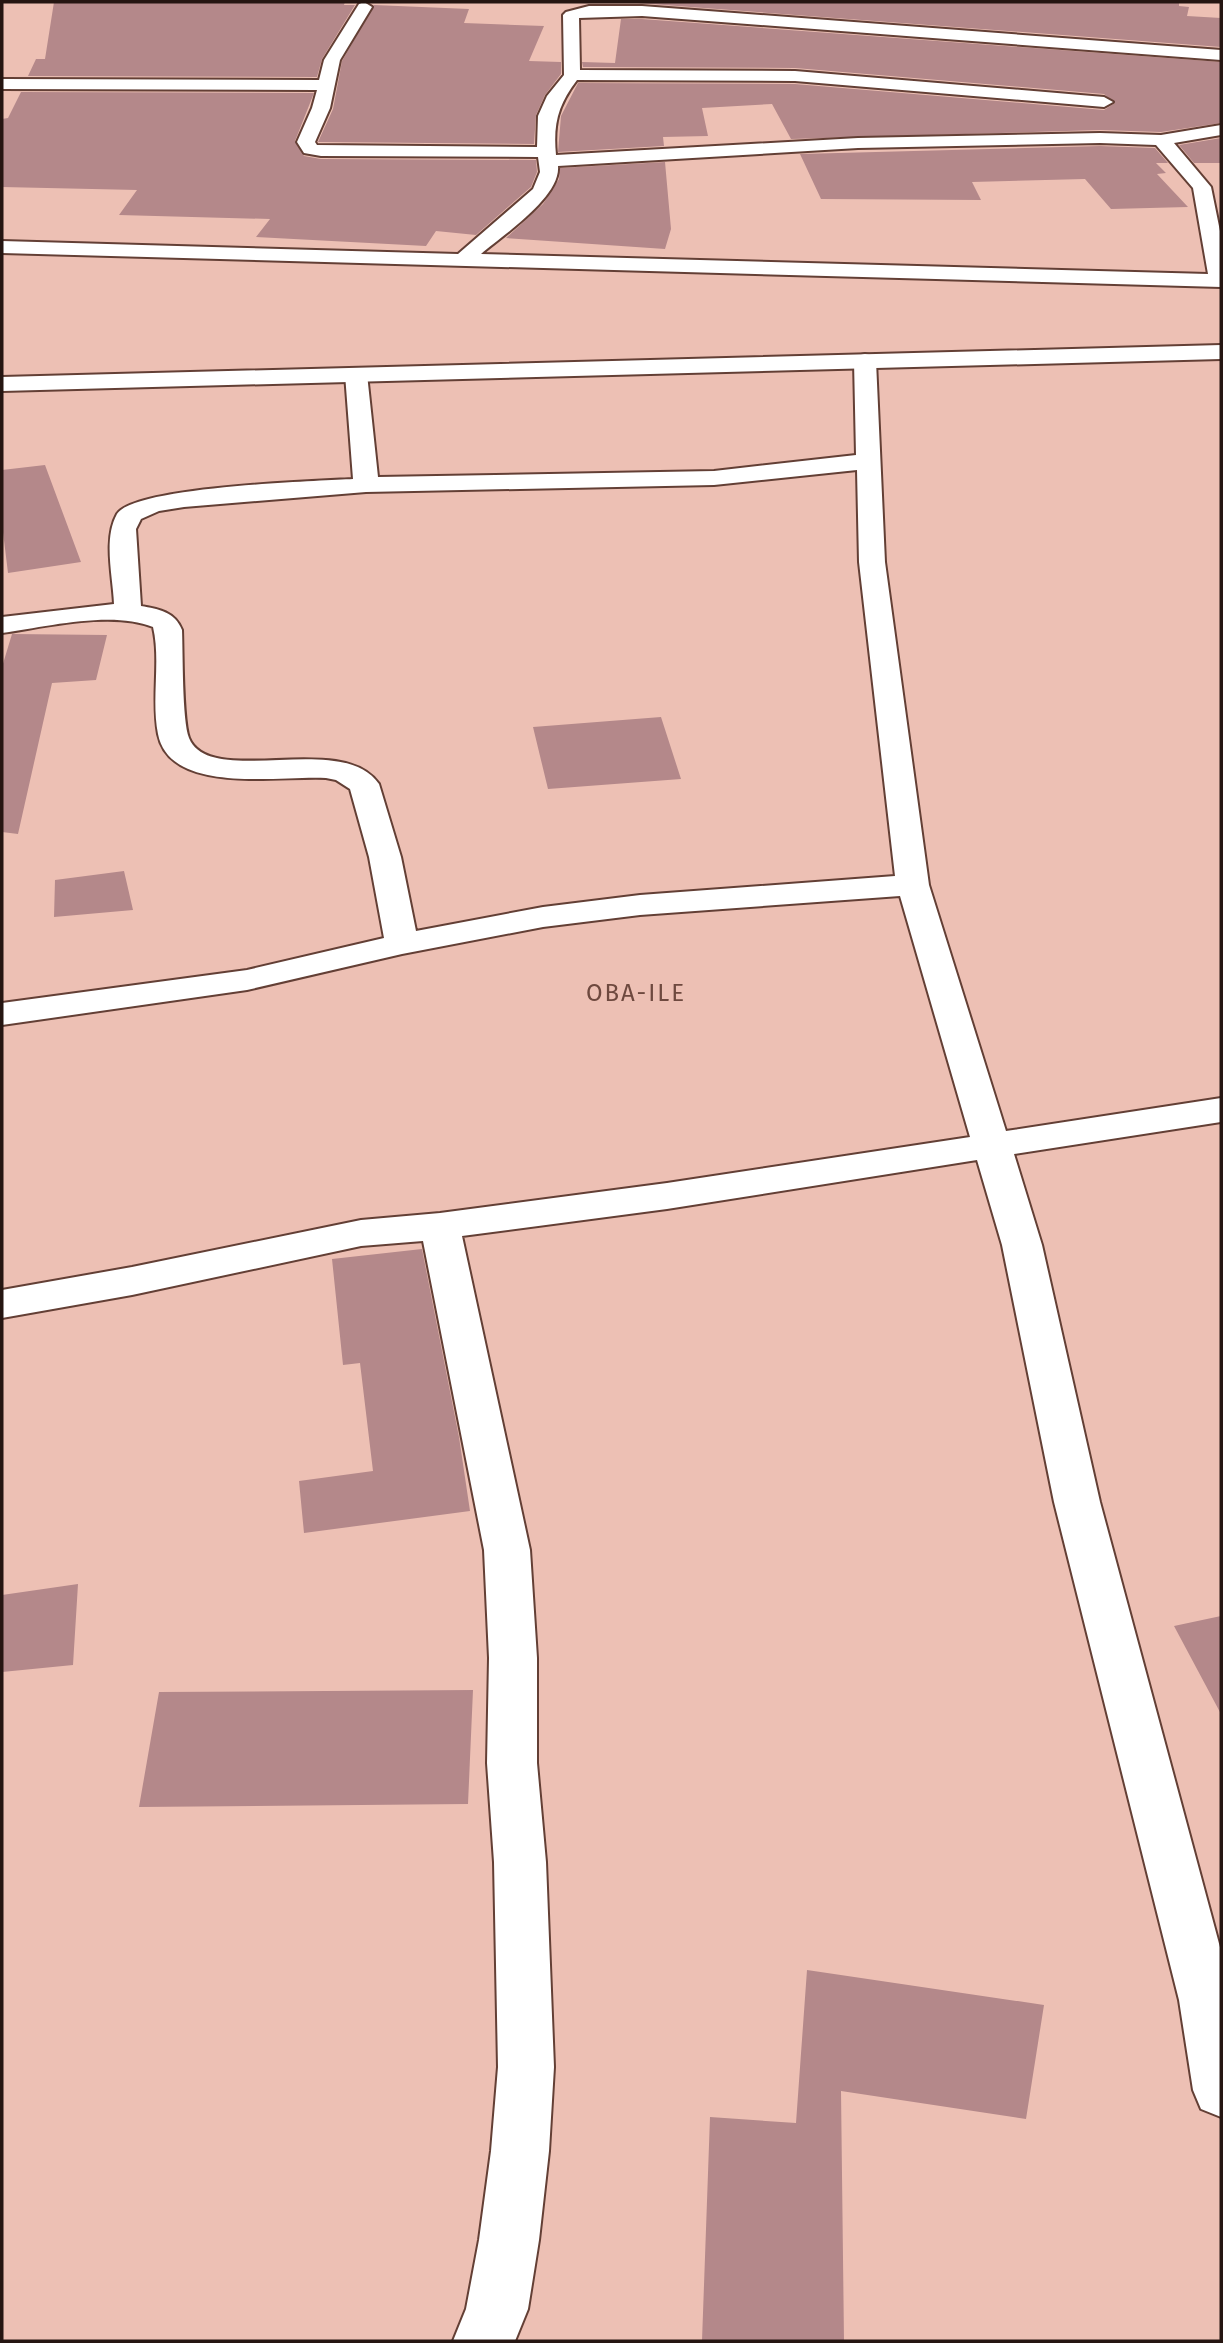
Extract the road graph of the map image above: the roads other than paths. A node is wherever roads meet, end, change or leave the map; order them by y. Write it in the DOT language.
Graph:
graph roads {
  1 [pos="585,6"];
  2 [pos="364,7"];
  3 [pos="1221,55"];
  4 [pos="572,75"];
  5 [pos="2,84"];
  6 [pos="326,85"];
  7 [pos="1104,102"];
  8 [pos="1221,130"];
  9 [pos="1160,140"];
  10 [pos="547,156"];
  11 [pos="1213,203"];
  12 [pos="2,247"];
  13 [pos="464,259"];
  14 [pos="1221,281"];
  15 [pos="1221,353"];
  16 [pos="865,361"];
  17 [pos="356,374"];
  18 [pos="2,384"];
  19 [pos="869,461"];
  20 [pos="366,485"];
  21 [pos="128,611"];
  22 [pos="2,625"];
  23 [pos="913,885"];
  24 [pos="402,944"];
  25 [pos="2,1014"];
  26 [pos="1221,1110"];
  27 [pos="992,1146"];
  28 [pos="440,1226"];
  29 [pos="2,1304"];
  30 [pos="1221,2090"];
  31 [pos="484,2341"];
  1 -- 3 [label="street"];
  1 -- 4 [label="street"];
  2 -- 6 [label="street"];
  4 -- 7 [label="street"];
  4 -- 10 [label="street"];
  5 -- 6 [label="street"];
  6 -- 10 [label="street"];
  8 -- 9 [label="street"];
  9 -- 10 [label="street"];
  9 -- 11 [label="street"];
  10 -- 13 [label="street"];
  11 -- 14 [label="street"];
  12 -- 13 [label="street"];
  13 -- 14 [label="street"];
  15 -- 16 [label="street"];
  16 -- 17 [label="street"];
  16 -- 19 [label="street"];
  17 -- 18 [label="street"];
  17 -- 20 [label="street"];
  19 -- 20 [label="street"];
  19 -- 23 [label="street"];
  20 -- 21 [label="street"];
  21 -- 22 [label="street"];
  21 -- 24 [label="street"];
  23 -- 24 [label="street"];
  23 -- 27 [label="street"];
  24 -- 25 [label="street"];
  26 -- 27 [label="street"];
  27 -- 28 [label="street"];
  27 -- 30 [label="street"];
  28 -- 29 [label="street"];
  28 -- 31 [label="street"];
}
